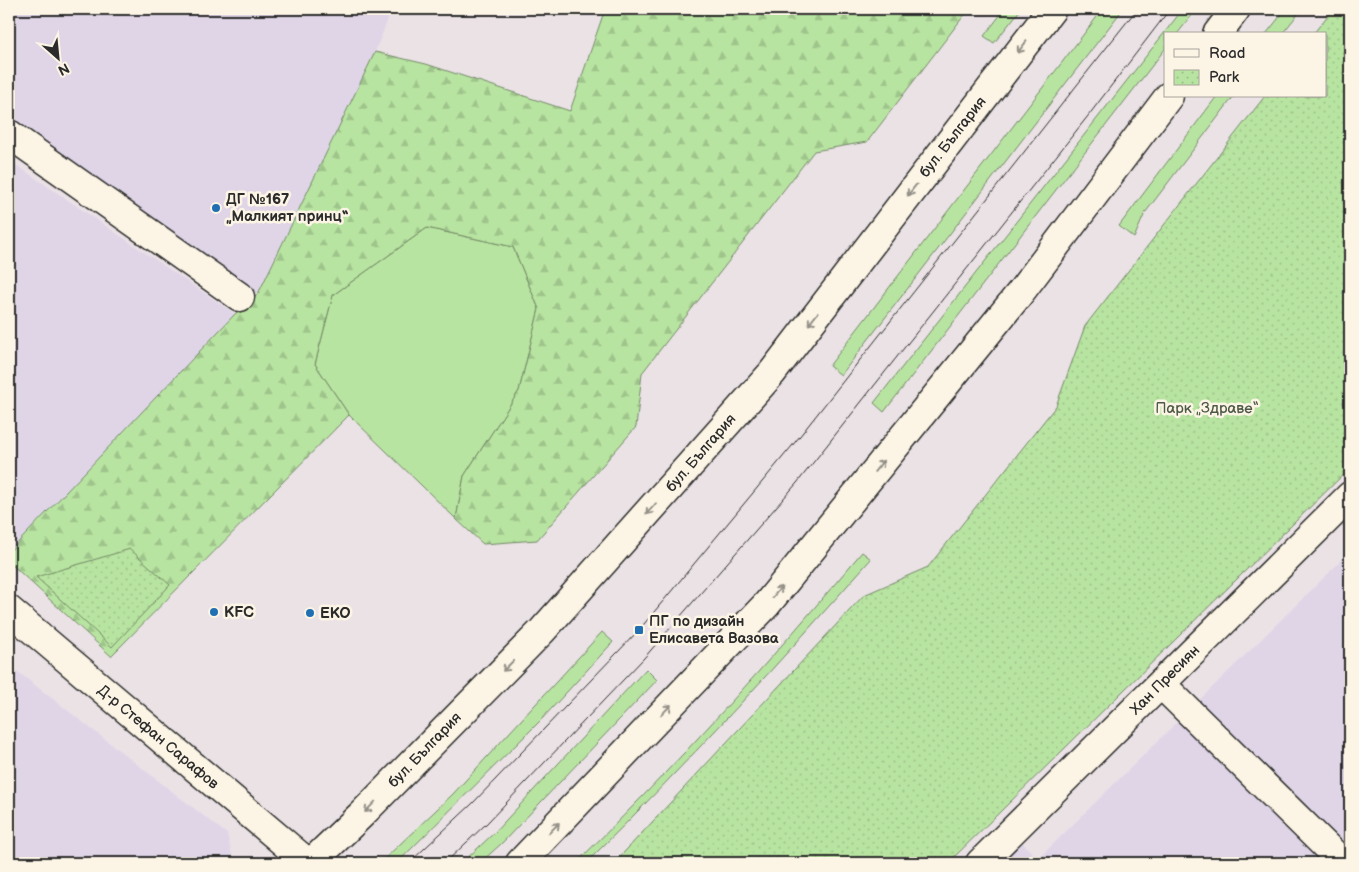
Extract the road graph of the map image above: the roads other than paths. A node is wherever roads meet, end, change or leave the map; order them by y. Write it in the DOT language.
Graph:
graph roads {
  1 [pos="1052,9"];
  2 [pos="1236,9"];
  3 [pos="1219,32"];
  4 [pos="1168,98"];
  5 [pos="9,134"];
  6 [pos="240,297"];
  7 [pos="1350,496"];
  8 [pos="9,610"];
  9 [pos="1161,684"];
  10 [pos="309,863"];
  11 [pos="520,863"];
  12 [pos="980,863"];
  13 [pos="1343,863"];
  1 -- 10 [label="main road, бул. България, one-way"];
  2 -- 3 [label="main road"];
  11 -- 4 [label="main road, one-way"];
  5 -- 6 [label="main road"];
  7 -- 9 [label="main road, Хан Пресиян"];
  8 -- 10 [label="main road, Д-р Стефан Сарафов"];
  9 -- 12 [label="main road, Хан Пресиян"];
  9 -- 13 [label="main road"];
}
